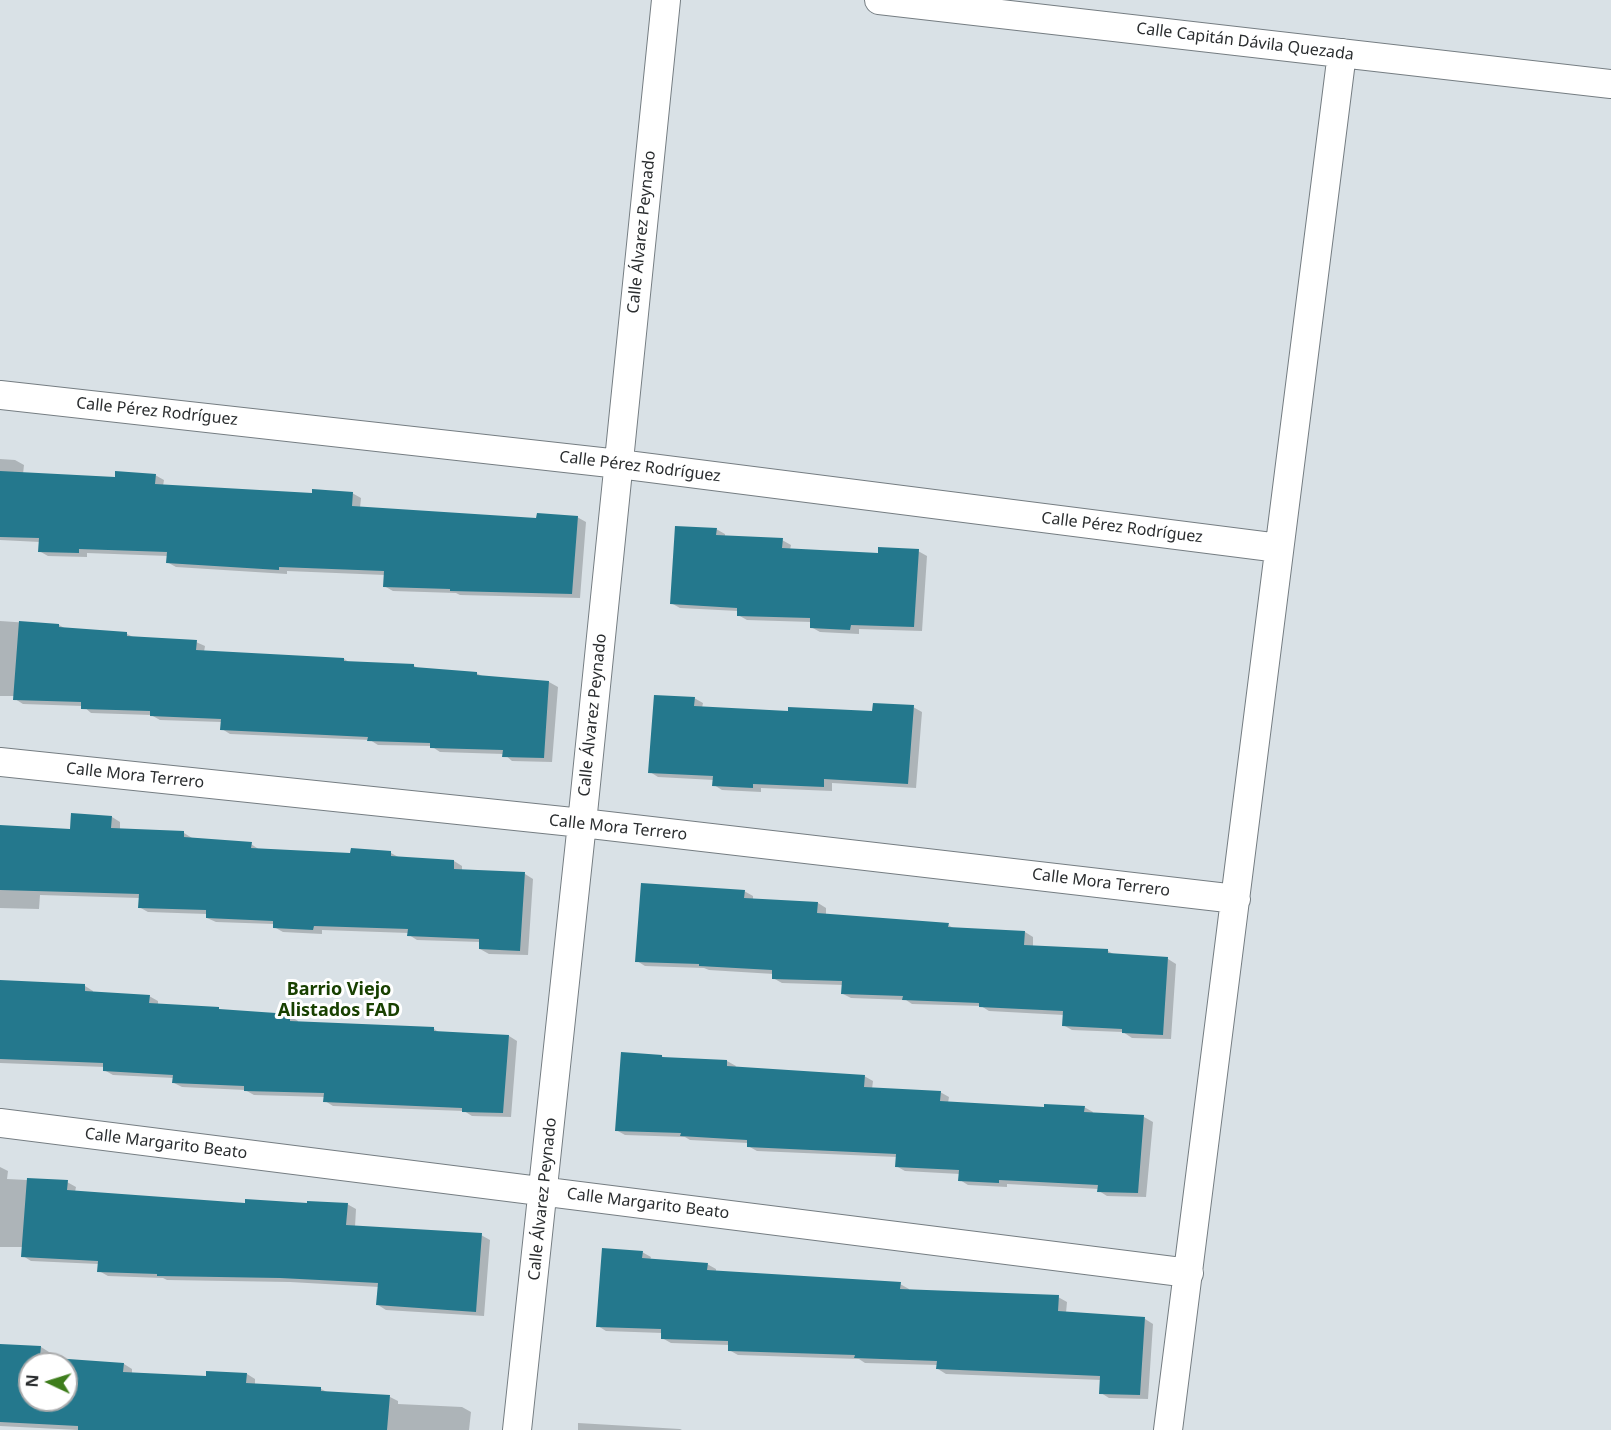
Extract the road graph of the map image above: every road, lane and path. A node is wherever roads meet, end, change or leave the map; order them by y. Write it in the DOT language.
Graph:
graph roads {
  1 [pos="666,0"];
  2 [pos="879,0"];
  3 [pos="1342,53"];
  4 [pos="1611,84"];
  5 [pos="0,395"];
  6 [pos="619,464"];
  7 [pos="1279,548"];
  8 [pos="0,762"];
  9 [pos="582,823"];
  10 [pos="1236,899"];
  11 [pos="0,1123"];
  12 [pos="544,1191"];
  13 [pos="1189,1273"];
  14 [pos="517,1430"];
  15 [pos="1168,1430"];
  1 -- 6 [label="lane, Calle Álvarez Peynado"];
  2 -- 3 [label="lane, Calle Capitán Dávila Quezada"];
  3 -- 4 [label="lane, Calle Capitán Dávila Quezada"];
  3 -- 7 [label="lane"];
  5 -- 6 [label="lane, Calle Pérez Rodríguez"];
  6 -- 7 [label="lane, Calle Pérez Rodríguez"];
  6 -- 9 [label="lane, Calle Álvarez Peynado"];
  7 -- 10 [label="lane"];
  8 -- 9 [label="lane, Calle Mora Terrero"];
  9 -- 10 [label="lane, Calle Mora Terrero"];
  9 -- 12 [label="lane, Calle Álvarez Peynado"];
  10 -- 13 [label="lane"];
  11 -- 12 [label="lane, Calle Margarito Beato"];
  12 -- 13 [label="lane, Calle Margarito Beato"];
  12 -- 14 [label="lane, Calle Álvarez Peynado"];
  13 -- 15 [label="lane"];
}
